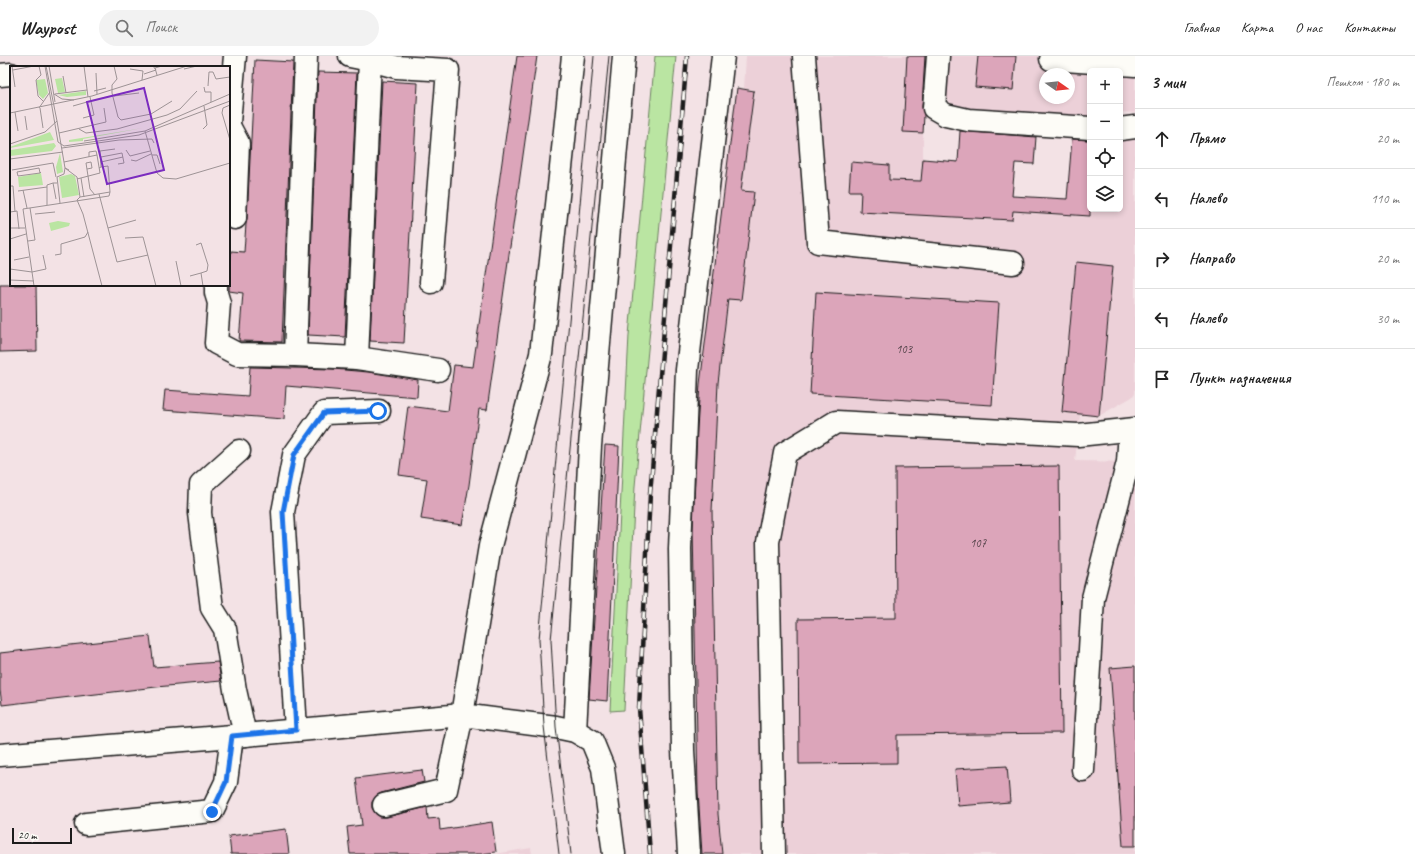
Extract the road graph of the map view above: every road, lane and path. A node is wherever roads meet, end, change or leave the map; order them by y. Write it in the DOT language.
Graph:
graph roads {
  1 [pos="235,56"];
  2 [pos="306,56"];
  3 [pos="573,56"];
  4 [pos="624,56"];
  5 [pos="722,56"];
  6 [pos="804,56"];
  7 [pos="938,56"];
  8 [pos="360,58"];
  9 [pos="1051,59"];
  10 [pos="1135,65"];
  11 [pos="10,74"];
  12 [pos="0,75"];
  13 [pos="230,111"];
  14 [pos="1135,127"];
  15 [pos="230,128"];
  16 [pos="1087,128"];
  17 [pos="1123,128"];
  18 [pos="235,218"];
  19 [pos="1013,262"];
  20 [pos="431,282"];
  21 [pos="216,286"];
  22 [pos="295,355"];
  23 [pos="357,358"];
  24 [pos="438,370"];
  25 [pos="378,411"];
  26 [pos="1132,429"];
  27 [pos="239,451"];
  28 [pos="462,715"];
  29 [pos="296,730"];
  30 [pos="575,731"];
  31 [pos="239,736"];
  32 [pos="0,755"];
  33 [pos="1083,770"];
  34 [pos="384,805"];
  35 [pos="86,824"];
  36 [pos="614,854"];
  37 [pos="689,854"];
  38 [pos="774,854"];
  1 -- 13 [label="lane"];
  2 -- 22 [label="lane"];
  3 -- 28 [label="lane"];
  4 -- 30 [label="lane"];
  5 -- 37 [label="lane"];
  6 -- 19 [label="lane"];
  7 -- 16 [label="lane"];
  8 -- 20 [label="lane"];
  8 -- 23 [label="lane"];
  9 -- 10 [label="lane"];
  11 -- 12 [label="lane"];
  14 -- 17 [label="lane"];
  15 -- 18 [label="lane"];
  21 -- 22 [label="lane"];
  22 -- 23 [label="lane"];
  23 -- 24 [label="lane"];
  25 -- 29 [label="lane"];
  26 -- 33 [label="lane"];
  26 -- 38 [label="lane"];
  27 -- 31 [label="lane"];
  28 -- 29 [label="lane"];
  28 -- 30 [label="lane"];
  28 -- 34 [label="lane"];
  29 -- 31 [label="lane"];
  30 -- 36 [label="lane"];
  31 -- 32 [label="lane"];
  31 -- 35 [label="lane"];
}
